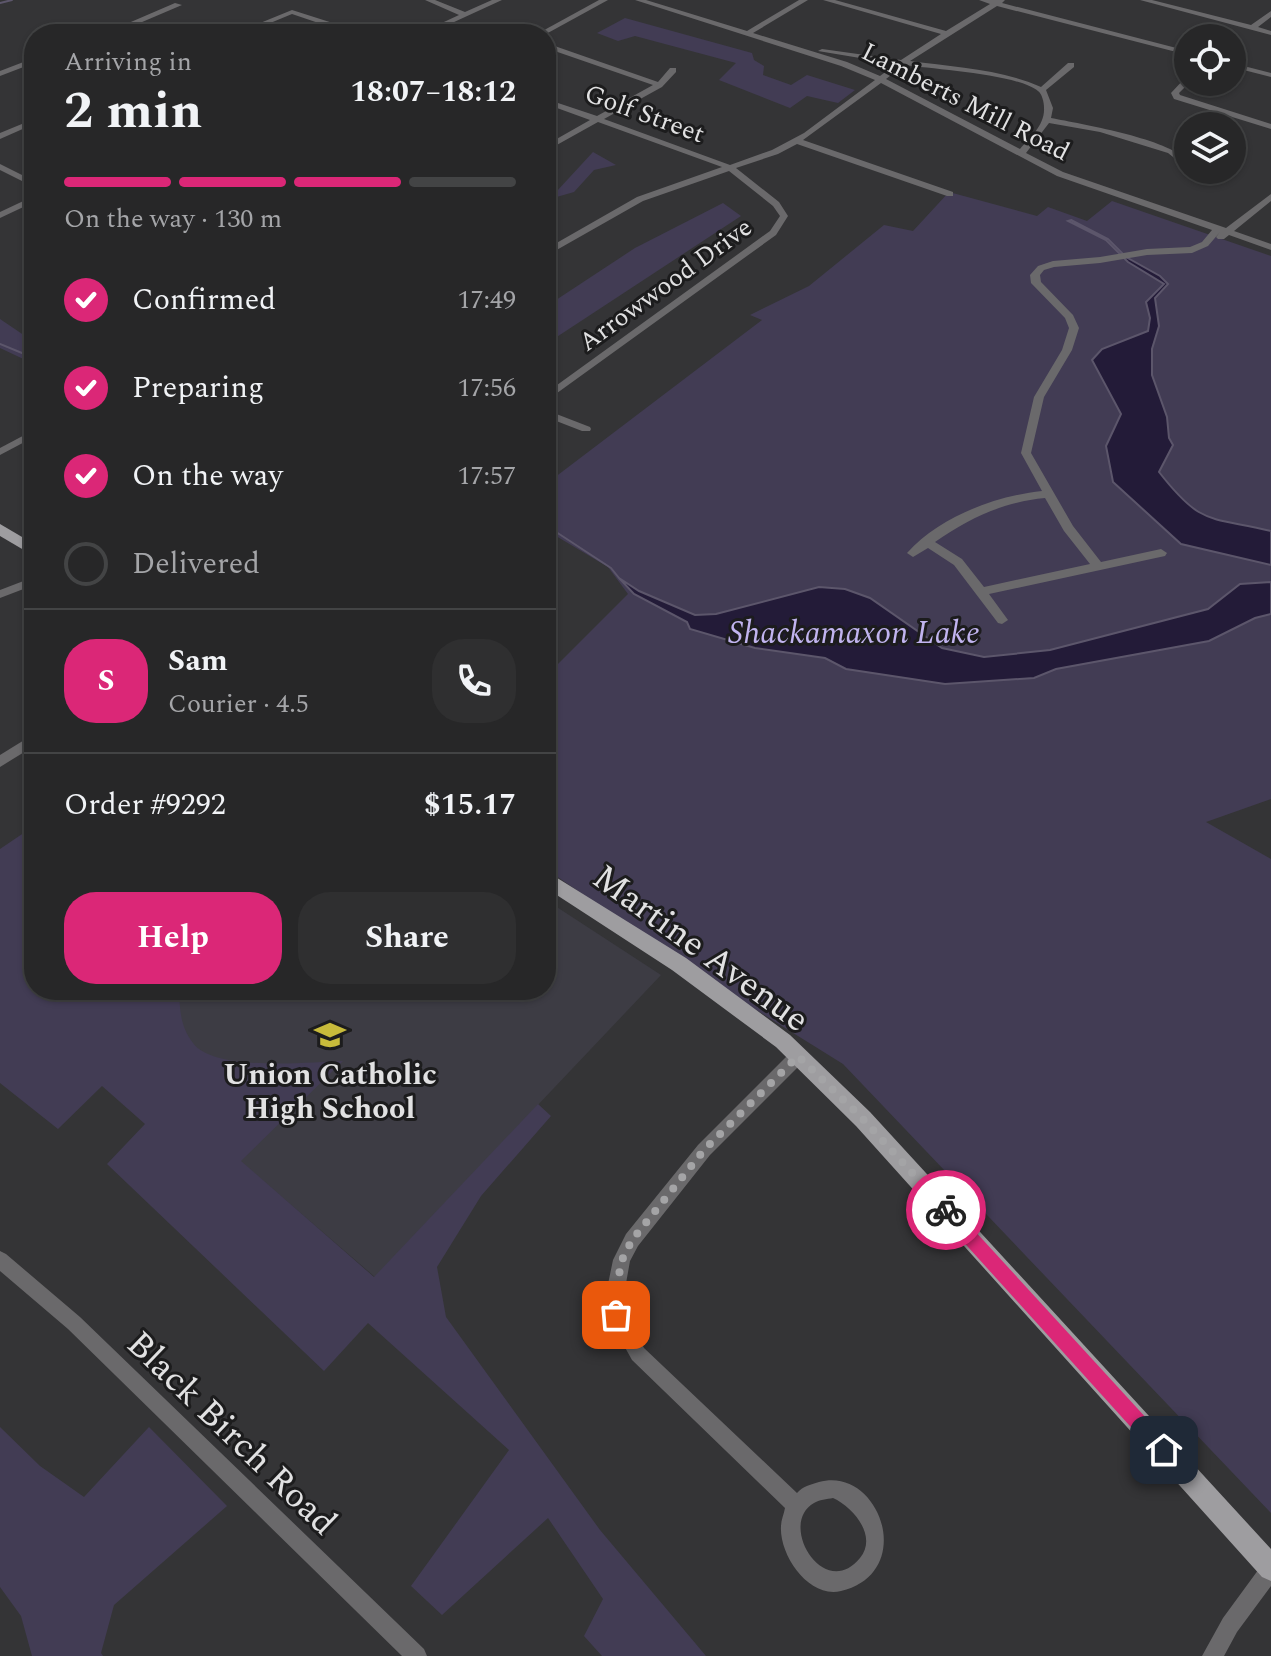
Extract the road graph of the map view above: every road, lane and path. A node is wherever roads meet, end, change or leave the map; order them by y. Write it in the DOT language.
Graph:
graph roads {
  1 [pos="429,0"];
  2 [pos="498,0"];
  3 [pos="604,0"];
  4 [pos="639,0"];
  5 [pos="666,0"];
  6 [pos="679,0"];
  7 [pos="804,0"];
  8 [pos="827,0"];
  9 [pos="983,0"];
  10 [pos="1144,0"];
  11 [pos="998,2"];
  12 [pos="178,5"];
  13 [pos="656,5"];
  14 [pos="676,11"];
  15 [pos="1271,13"];
  16 [pos="465,15"];
  17 [pos="131,24"];
  18 [pos="262,24"];
  19 [pos="328,24"];
  20 [pos="445,24"];
  21 [pos="556,26"];
  22 [pos="1252,28"];
  23 [pos="750,32"];
  24 [pos="1271,33"];
  25 [pos="948,34"];
  26 [pos="790,46"];
  27 [pos="556,49"];
  28 [pos="1174,49"];
  29 [pos="903,62"];
  30 [pos="24,64"];
  31 [pos="1071,65"];
  32 [pos="1246,69"];
  33 [pos="673,70"];
  34 [pos="0,74"];
  35 [pos="1271,75"];
  36 [pos="880,79"];
  37 [pos="659,85"];
  38 [pos="1042,90"];
  39 [pos="1176,96"];
  40 [pos="556,105"];
  41 [pos="598,120"];
  42 [pos="1048,120"];
  43 [pos="24,125"];
  44 [pos="1271,127"];
  45 [pos="0,136"];
  46 [pos="797,141"];
  47 [pos="556,143"];
  48 [pos="1174,153"];
  49 [pos="1020,154"];
  50 [pos="0,167"];
  51 [pos="729,167"];
  52 [pos="24,179"];
  53 [pos="950,194"];
  54 [pos="1271,197"];
  55 [pos="24,204"];
  56 [pos="0,215"];
  57 [pos="1222,230"];
  58 [pos="556,247"];
  59 [pos="1271,247"];
  60 [pos="556,391"];
  61 [pos="556,417"];
  62 [pos="586,429"];
  63 [pos="24,439"];
  64 [pos="0,452"];
  65 [pos="1049,494"];
  66 [pos="0,529"];
  67 [pos="927,542"];
  68 [pos="24,545"];
  69 [pos="913,553"];
  70 [pos="1161,553"];
  71 [pos="1098,566"];
  72 [pos="24,585"];
  73 [pos="981,592"];
  74 [pos="0,594"];
  75 [pos="1002,620"];
  76 [pos="24,746"];
  77 [pos="0,762"];
  78 [pos="556,884"];
  79 [pos="798,1056"];
  80 [pos="0,1260"];
  81 [pos="797,1506"];
  82 [pos="1271,1569"];
  83 [pos="417,1656"];
  84 [pos="1212,1656"];
  1 -- 16 [label="street"];
  2 -- 16 [label="street"];
  3 -- 21 [label="street"];
  4 -- 13 [label="street, Lamberts Mill Road"];
  5 -- 13 [label="street"];
  6 -- 14 [label="street"];
  7 -- 23 [label="street"];
  8 -- 25 [label="street"];
  9 -- 11 [label="street"];
  10 -- 22 [label="street"];
  11 -- 25 [label="street"];
  11 -- 28 [label="street"];
  12 -- 17 [label="street"];
  13 -- 14 [label="street, Lamberts Mill Road"];
  14 -- 23 [label="street, Lamberts Mill Road"];
  15 -- 22 [label="street"];
  16 -- 20 [label="street"];
  18 -- 19 [label="street"];
  22 -- 24 [label="street"];
  23 -- 26 [label="street, Lamberts Mill Road"];
  25 -- 29 [label="street"];
  26 -- 29 [label="street"];
  26 -- 36 [label="street, Lamberts Mill Road"];
  27 -- 37 [label="street"];
  29 -- 36 [label="street"];
  29 -- 38 [label="street"];
  30 -- 34 [label="street"];
  31 -- 38 [label="street"];
  32 -- 35 [label="street"];
  33 -- 37 [label="street"];
  36 -- 46 [label="street"];
  36 -- 49 [label="street, Lamberts Mill Road"];
  37 -- 41 [label="street"];
  38 -- 42 [label="street"];
  39 -- 44 [label="street"];
  40 -- 41 [label="street, Golf Street"];
  41 -- 47 [label="street"];
  41 -- 51 [label="street, Golf Street"];
  42 -- 48 [label="street"];
  42 -- 49 [label="street"];
  43 -- 45 [label="street"];
  46 -- 51 [label="street"];
  46 -- 53 [label="street"];
  49 -- 57 [label="street, Lamberts Mill Road"];
  50 -- 52 [label="street"];
  51 -- 58 [label="street"];
  51 -- 60 [label="street, Arrowwood Drive"];
  54 -- 57 [label="street"];
  55 -- 56 [label="street"];
  57 -- 59 [label="street, Lamberts Mill Road"];
  57 -- 65 [label="street"];
  61 -- 62 [label="street"];
  63 -- 64 [label="street"];
  65 -- 67 [label="street"];
  65 -- 71 [label="street"];
  66 -- 68 [label="main road"];
  67 -- 69 [label="street"];
  67 -- 73 [label="street"];
  70 -- 71 [label="street"];
  71 -- 73 [label="street"];
  72 -- 74 [label="street"];
  73 -- 75 [label="street"];
  76 -- 77 [label="street"];
  78 -- 79 [label="main road, Martine Avenue"];
  79 -- 81 [label="street"];
  79 -- 82 [label="main road, Martine Avenue"];
  80 -- 83 [label="street, Black Birch Road"];
  81 -- 81 [label="street"];
  82 -- 84 [label="street"];
}
